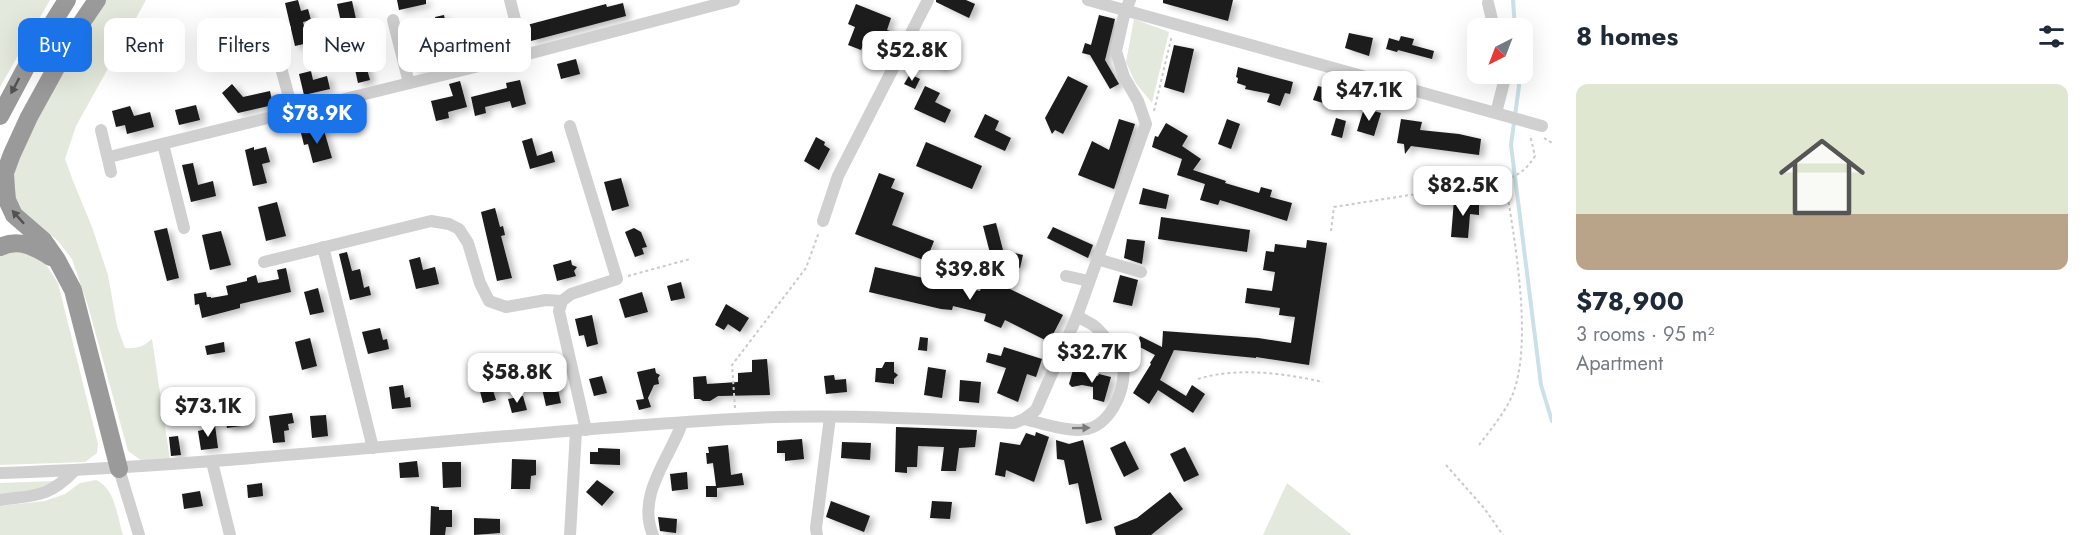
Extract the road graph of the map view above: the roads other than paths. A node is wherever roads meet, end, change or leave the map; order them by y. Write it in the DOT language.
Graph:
graph roads {
  1 [pos="67,0"];
  2 [pos="88,0"];
  3 [pos="97,0"];
  4 [pos="510,0"];
  5 [pos="734,0"];
  6 [pos="928,0"];
  7 [pos="1088,0"];
  8 [pos="1488,3"];
  9 [pos="1128,5"];
  10 [pos="515,18"];
  11 [pos="1492,18"];
  12 [pos="393,20"];
  13 [pos="531,53"];
  14 [pos="282,72"];
  15 [pos="457,72"];
  16 [pos="409,84"];
  17 [pos="1503,84"];
  18 [pos="293,112"];
  19 [pos="1496,113"];
  20 [pos="0,116"];
  21 [pos="570,126"];
  22 [pos="1542,126"];
  23 [pos="101,130"];
  24 [pos="163,144"];
  25 [pos="0,157"];
  26 [pos="109,157"];
  27 [pos="111,172"];
  28 [pos="823,221"];
  29 [pos="183,228"];
  30 [pos="0,247"];
  31 [pos="323,247"];
  32 [pos="1097,259"];
  33 [pos="57,260"];
  34 [pos="264,262"];
  35 [pos="1141,272"];
  36 [pos="1066,276"];
  37 [pos="1089,281"];
  38 [pos="562,301"];
  39 [pos="1077,316"];
  40 [pos="830,417"];
  41 [pos="1024,420"];
  42 [pos="682,423"];
  43 [pos="581,431"];
  44 [pos="373,448"];
  45 [pos="212,462"];
  46 [pos="119,469"];
  47 [pos="74,471"];
  48 [pos="0,473"];
  49 [pos="0,500"];
  50 [pos="139,535"];
  51 [pos="230,535"];
  52 [pos="570,535"];
  53 [pos="653,535"];
  54 [pos="818,535"];
  1 -- 20 [label="highway, one-way"];
  2 -- 25 [label="highway"];
  33 -- 3 [label="highway, one-way"];
  4 -- 10 [label="street"];
  5 -- 13 [label="street"];
  6 -- 28 [label="street"];
  7 -- 9 [label="street"];
  8 -- 11 [label="street"];
  9 -- 19 [label="street"];
  9 -- 32 [label="street"];
  12 -- 16 [label="street"];
  14 -- 18 [label="street"];
  15 -- 16 [label="street"];
  16 -- 18 [label="street"];
  17 -- 19 [label="street"];
  18 -- 24 [label="street"];
  19 -- 22 [label="street"];
  21 -- 38 [label="street"];
  23 -- 26 [label="street"];
  24 -- 26 [label="street"];
  24 -- 29 [label="street"];
  26 -- 27 [label="street"];
  30 -- 33 [label="highway"];
  31 -- 34 [label="street"];
  31 -- 38 [label="street"];
  31 -- 44 [label="street"];
  32 -- 35 [label="street"];
  32 -- 37 [label="street"];
  33 -- 46 [label="highway"];
  36 -- 37 [label="street"];
  37 -- 39 [label="street"];
  38 -- 43 [label="street"];
  39 -- 41 [label="street"];
  41 -- 39 [label="street, one-way"];
  40 -- 41 [label="street"];
  40 -- 42 [label="street"];
  40 -- 54 [label="street"];
  42 -- 43 [label="street"];
  42 -- 53 [label="street"];
  43 -- 44 [label="street"];
  43 -- 52 [label="street"];
  44 -- 45 [label="street"];
  45 -- 46 [label="street"];
  45 -- 51 [label="street"];
  46 -- 47 [label="street"];
  46 -- 50 [label="street"];
  47 -- 48 [label="street"];
  47 -- 49 [label="street"];
}
